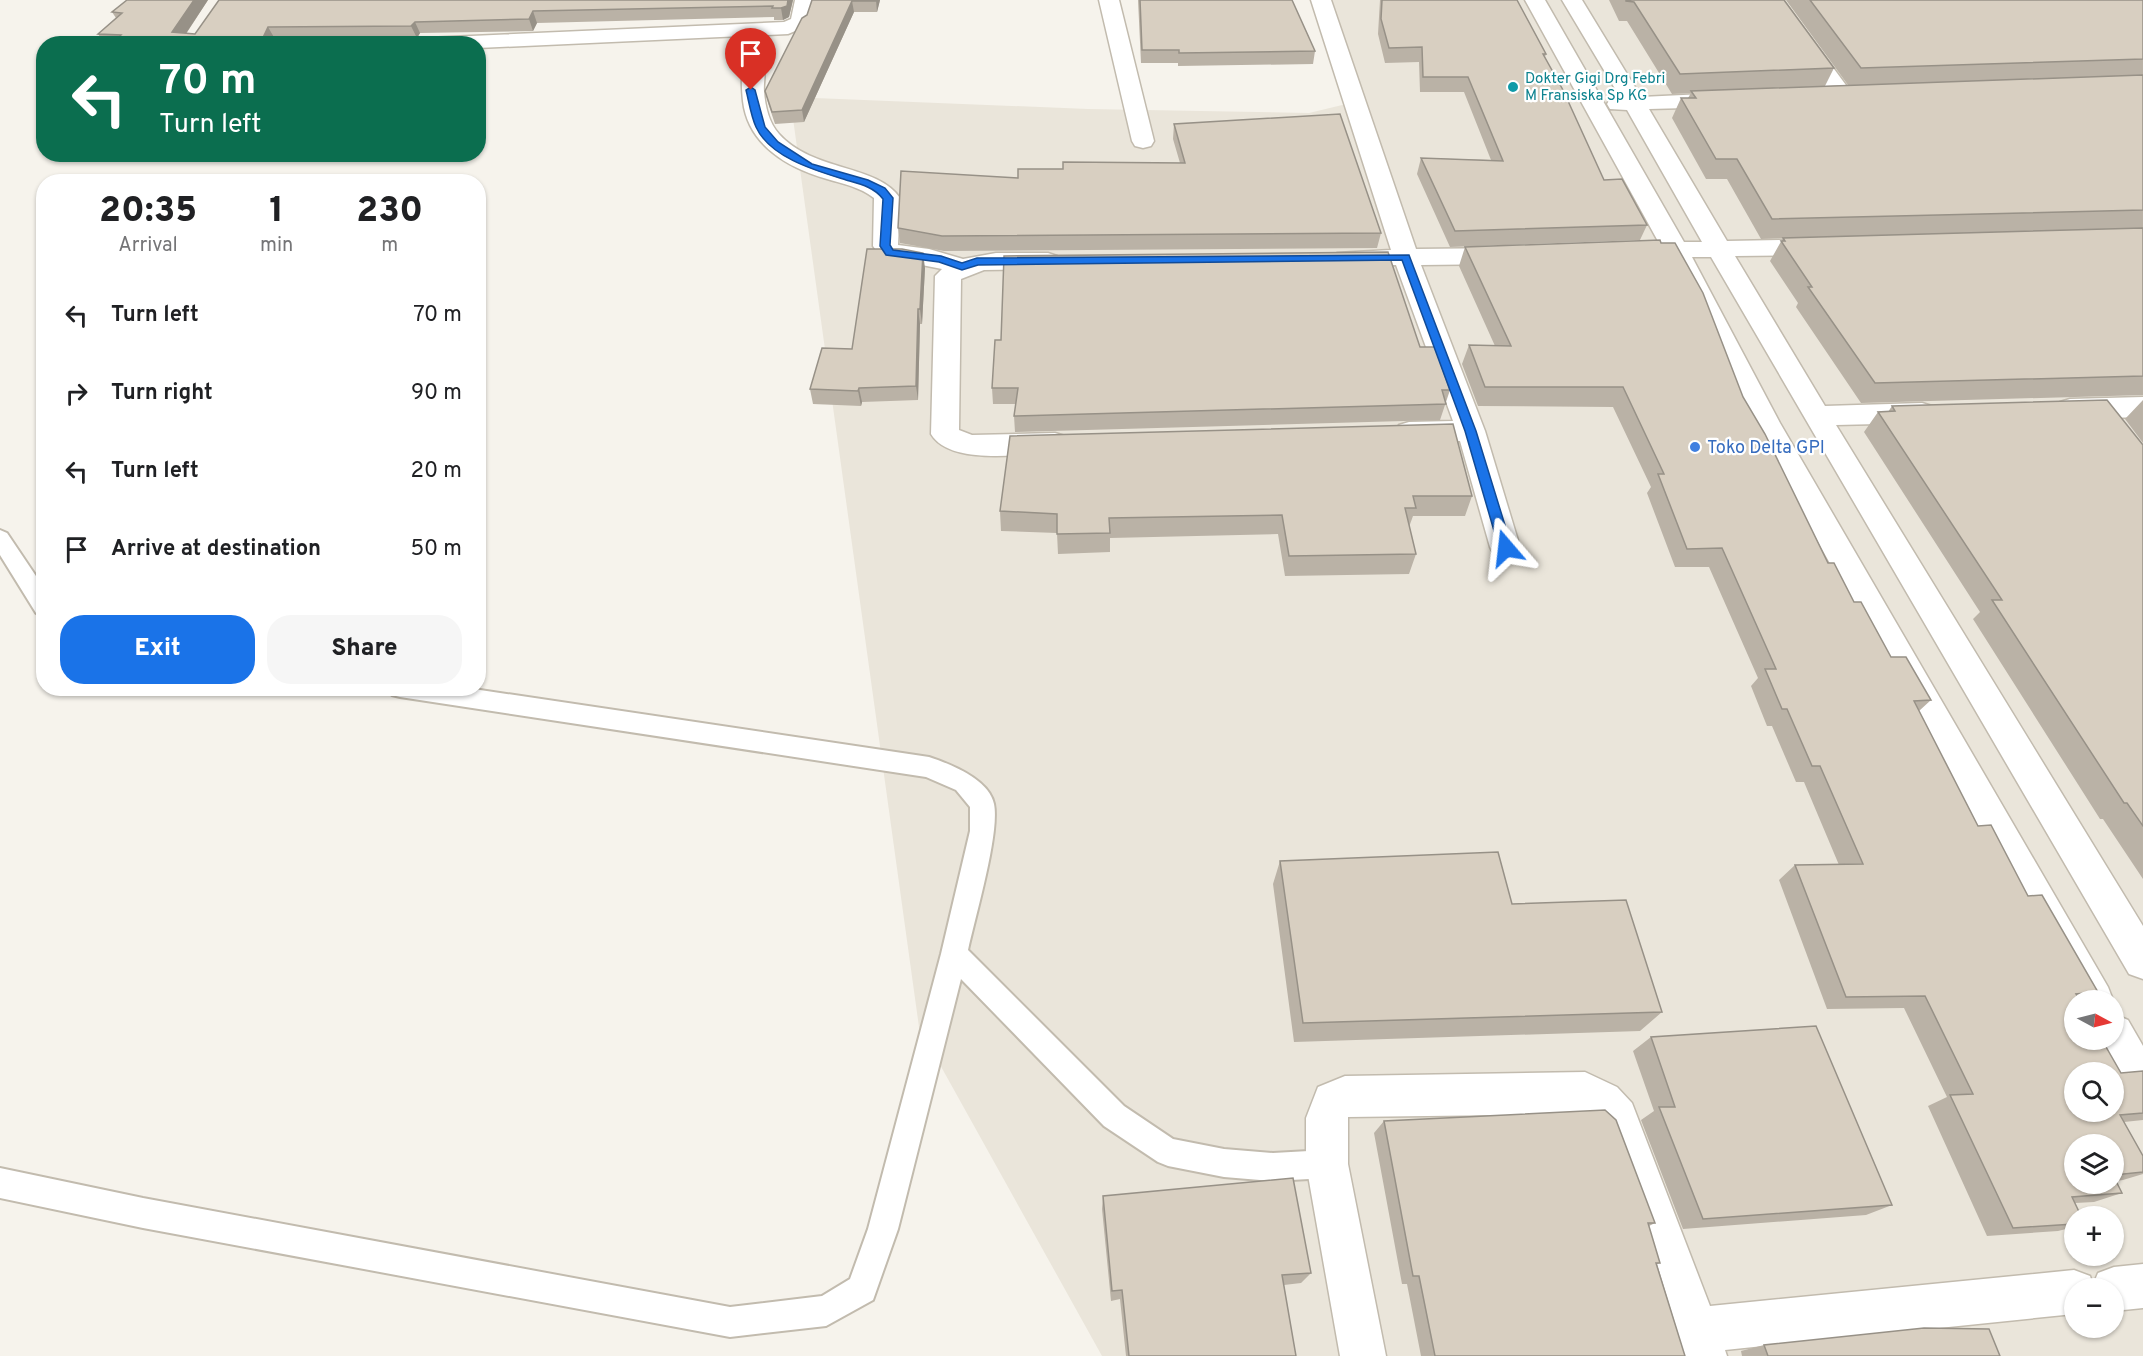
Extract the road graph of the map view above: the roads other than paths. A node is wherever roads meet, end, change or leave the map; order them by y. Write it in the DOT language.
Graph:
graph roads {
  1 [pos="805,0"];
  2 [pos="1109,0"];
  3 [pos="1321,0"];
  4 [pos="1535,0"];
  5 [pos="1572,0"];
  6 [pos="1773,0"];
  7 [pos="486,41"];
  8 [pos="754,69"];
  9 [pos="1843,96"];
  10 [pos="1866,96"];
  11 [pos="1820,97"];
  12 [pos="1751,99"];
  13 [pos="1636,103"];
  14 [pos="1595,105"];
  15 [pos="1143,141"];
  16 [pos="1848,246"];
  17 [pos="1675,249"];
  18 [pos="1718,250"];
  19 [pos="1605,252"];
  20 [pos="1534,255"];
  21 [pos="1406,257"];
  22 [pos="1322,258"];
  23 [pos="1072,261"];
  24 [pos="962,267"];
  25 [pos="2143,407"];
  26 [pos="2097,408"];
  27 [pos="2039,410"];
  28 [pos="1945,412"];
  29 [pos="1816,416"];
  30 [pos="1471,431"];
  31 [pos="1388,433"];
  32 [pos="2117,433"];
  33 [pos="1079,442"];
  34 [pos="0,538"];
  35 [pos="1506,548"];
  36 [pos="36,594"];
  37 [pos="454,696"];
  38 [pos="954,954"];
  39 [pos="2143,961"];
  40 [pos="2088,990"];
  41 [pos="2123,1050"];
  42 [pos="2143,1086"];
  43 [pos="1327,1164"];
  44 [pos="0,1183"];
  45 [pos="2143,1286"];
  46 [pos="2124,1288"];
  47 [pos="2064,1294"];
  48 [pos="1700,1343"];
  49 [pos="1363,1356"];
  1 -- 7 [label="street"];
  2 -- 15 [label="street"];
  3 -- 21 [label="street"];
  4 -- 14 [label="street"];
  5 -- 13 [label="street"];
  6 -- 9 [label="street"];
  8 -- 24 [label="street"];
  9 -- 10 [label="street"];
  9 -- 11 [label="street"];
  12 -- 13 [label="street"];
  13 -- 14 [label="street"];
  13 -- 18 [label="street"];
  14 -- 17 [label="street"];
  16 -- 18 [label="street"];
  17 -- 18 [label="street"];
  17 -- 19 [label="street"];
  17 -- 40 [label="street"];
  18 -- 29 [label="street"];
  20 -- 21 [label="street"];
  21 -- 22 [label="street"];
  21 -- 30 [label="street"];
  23 -- 24 [label="street"];
  24 -- 33 [label="street"];
  25 -- 26 [label="street"];
  26 -- 27 [label="street"];
  26 -- 32 [label="street"];
  28 -- 29 [label="street"];
  29 -- 39 [label="street"];
  30 -- 31 [label="street"];
  30 -- 35 [label="street"];
  34 -- 36 [label="lane"];
  37 -- 38 [label="lane"];
  38 -- 43 [label="lane"];
  38 -- 44 [label="lane"];
  41 -- 42 [label="street"];
  43 -- 48 [label="street"];
  43 -- 49 [label="street"];
  45 -- 46 [label="street"];
  47 -- 48 [label="street"];
}
